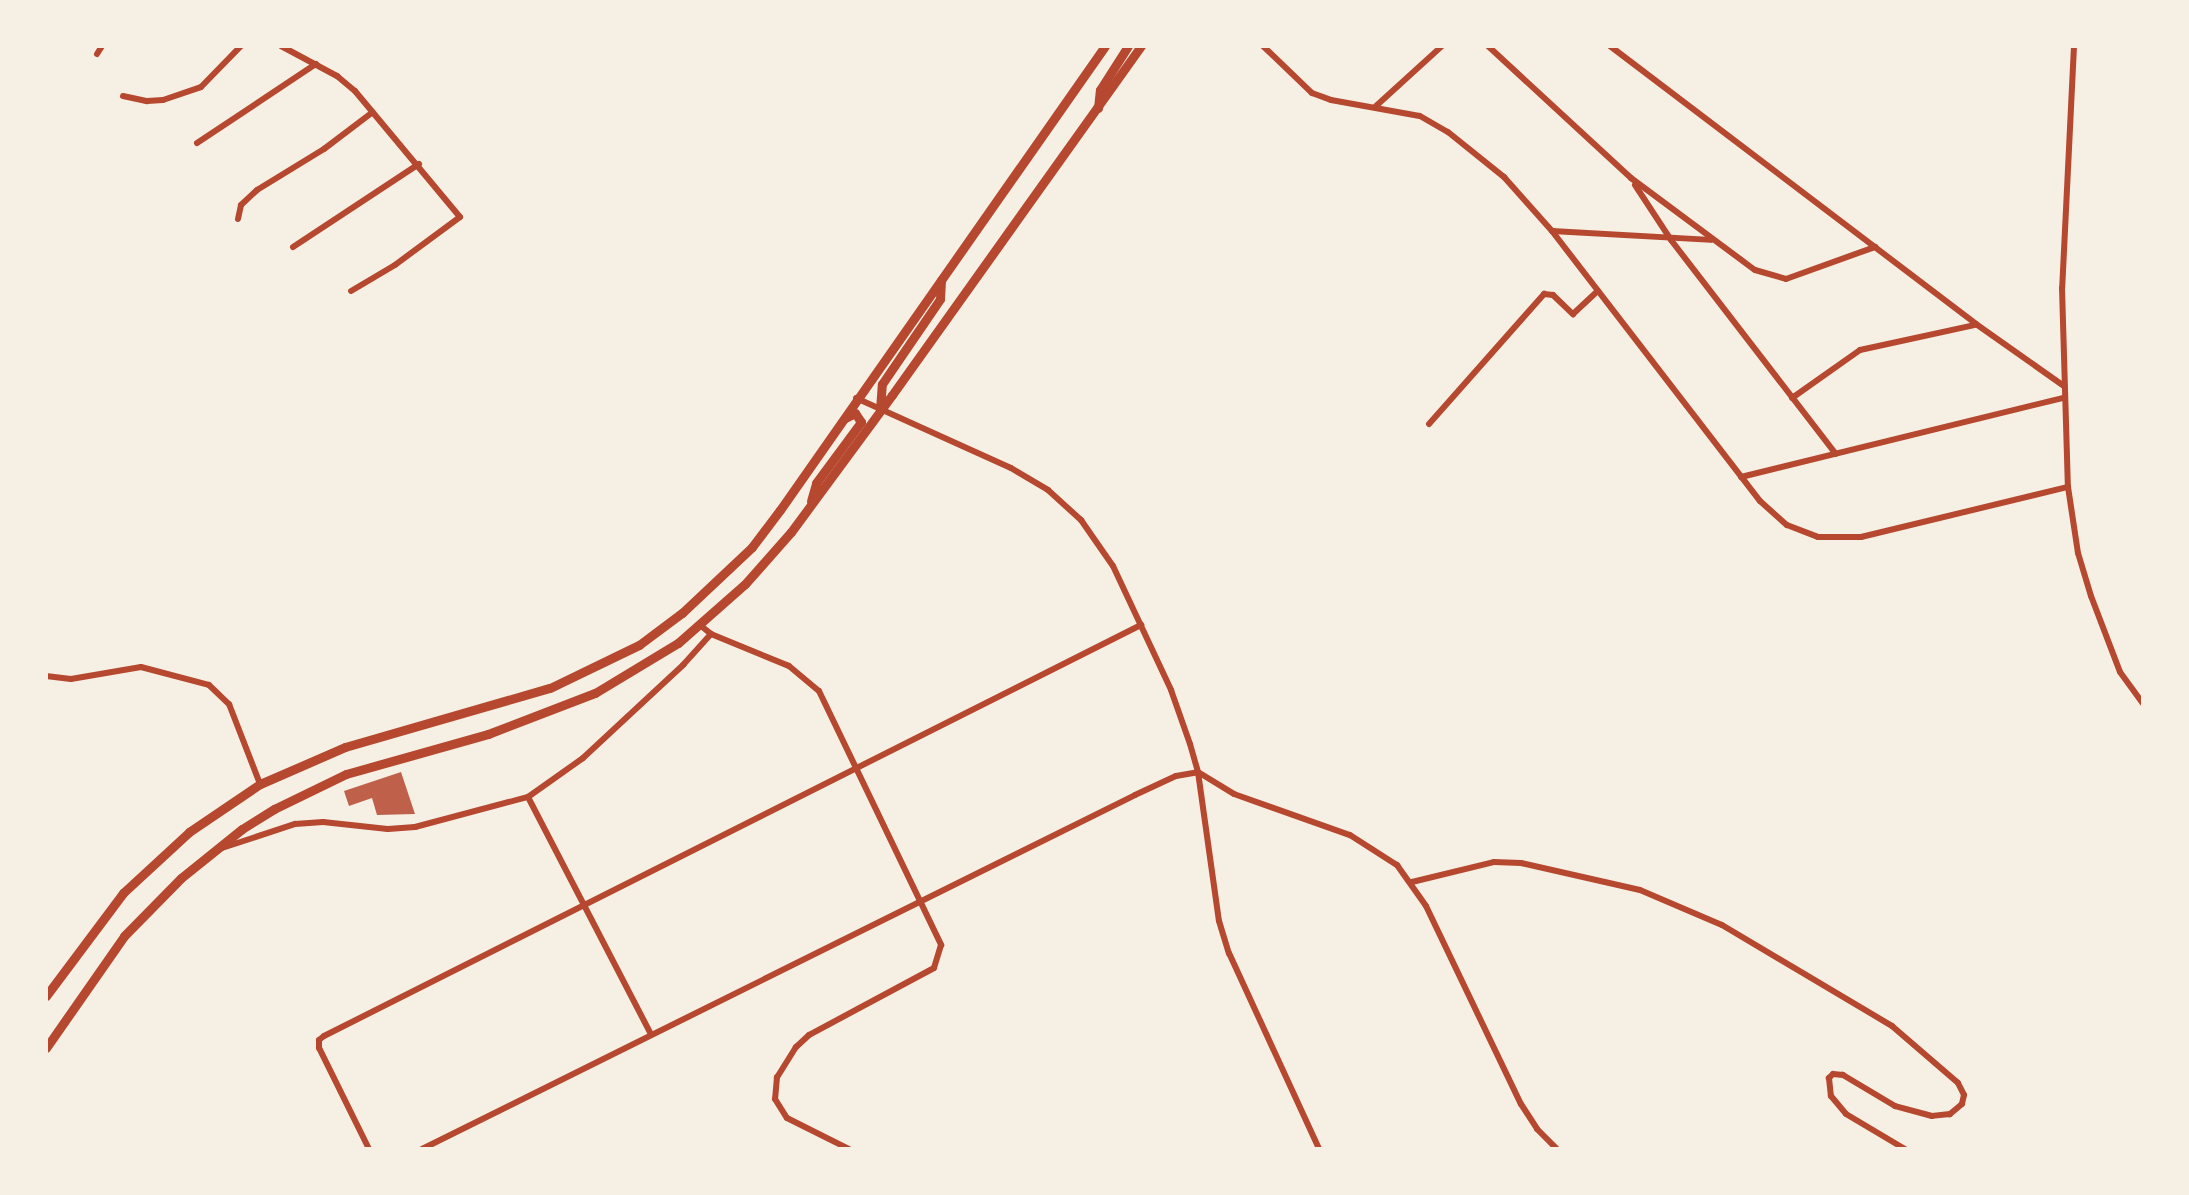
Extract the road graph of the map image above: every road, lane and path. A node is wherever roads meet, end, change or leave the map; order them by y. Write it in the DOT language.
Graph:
graph roads {
  1 [pos="102,46"];
  2 [pos="241,46"];
  3 [pos="281,46"];
  4 [pos="1105,46"];
  5 [pos="1128,46"];
  6 [pos="1141,46"];
  7 [pos="1263,46"];
  8 [pos="1442,46"];
  9 [pos="1488,46"];
  10 [pos="1610,46"];
  11 [pos="2074,46"];
  12 [pos="97,54"];
  13 [pos="316,64"];
  14 [pos="123,96"];
  15 [pos="1376,106"];
  16 [pos="1098,111"];
  17 [pos="373,112"];
  18 [pos="197,143"];
  19 [pos="419,164"];
  20 [pos="1631,178"];
  21 [pos="238,219"];
  22 [pos="1552,231"];
  23 [pos="1671,240"];
  24 [pos="1712,240"];
  25 [pos="293,247"];
  26 [pos="1875,247"];
  27 [pos="941,277"];
  28 [pos="351,291"];
  29 [pos="1598,291"];
  30 [pos="1976,324"];
  31 [pos="2064,386"];
  32 [pos="856,398"];
  33 [pos="1792,398"];
  34 [pos="2063,398"];
  35 [pos="880,410"];
  36 [pos="840,421"];
  37 [pos="1429,424"];
  38 [pos="1836,454"];
  39 [pos="1741,477"];
  40 [pos="2068,487"];
  41 [pos="808,508"];
  42 [pos="700,625"];
  43 [pos="1141,625"];
  44 [pos="711,634"];
  45 [pos="46,676"];
  46 [pos="2143,704"];
  47 [pos="856,766"];
  48 [pos="1198,772"];
  49 [pos="260,784"];
  50 [pos="528,797"];
  51 [pos="208,855"];
  52 [pos="1412,882"];
  53 [pos="921,900"];
  54 [pos="584,903"];
  55 [pos="46,996"];
  56 [pos="651,1034"];
  57 [pos="46,1048"];
  58 [pos="369,1149"];
  59 [pos="422,1149"];
  60 [pos="849,1149"];
  61 [pos="1319,1149"];
  62 [pos="1557,1149"];
  63 [pos="1905,1149"];
  1 -- 12 [label="street"];
  2 -- 14 [label="street"];
  3 -- 13 [label="street"];
  4 -- 27 [label="highway"];
  5 -- 16 [label="highway"];
  6 -- 16 [label="highway"];
  7 -- 15 [label="street"];
  8 -- 15 [label="street"];
  9 -- 20 [label="street"];
  10 -- 26 [label="street"];
  11 -- 31 [label="street"];
  13 -- 17 [label="street"];
  13 -- 18 [label="street"];
  15 -- 22 [label="street"];
  16 -- 35 [label="highway"];
  17 -- 19 [label="street"];
  17 -- 21 [label="street"];
  19 -- 25 [label="street"];
  19 -- 28 [label="street"];
  20 -- 23 [label="street"];
  20 -- 24 [label="street"];
  22 -- 23 [label="street"];
  22 -- 29 [label="street"];
  23 -- 24 [label="street"];
  23 -- 33 [label="street"];
  24 -- 26 [label="street"];
  26 -- 30 [label="street"];
  27 -- 32 [label="highway"];
  27 -- 35 [label="highway"];
  29 -- 37 [label="street"];
  29 -- 39 [label="street"];
  30 -- 31 [label="street"];
  30 -- 33 [label="street"];
  31 -- 34 [label="street"];
  32 -- 35 [label="street"];
  32 -- 36 [label="highway"];
  33 -- 38 [label="street"];
  34 -- 38 [label="street"];
  34 -- 40 [label="street"];
  35 -- 41 [label="highway"];
  35 -- 43 [label="street"];
  36 -- 41 [label="highway"];
  36 -- 49 [label="highway"];
  38 -- 39 [label="street"];
  39 -- 40 [label="street"];
  40 -- 46 [label="street"];
  41 -- 42 [label="highway"];
  42 -- 44 [label="street"];
  42 -- 51 [label="highway"];
  43 -- 47 [label="street"];
  43 -- 48 [label="street"];
  44 -- 47 [label="street"];
  44 -- 50 [label="street"];
  45 -- 49 [label="street"];
  47 -- 53 [label="street"];
  47 -- 54 [label="street"];
  48 -- 52 [label="street"];
  48 -- 53 [label="street"];
  48 -- 61 [label="street"];
  49 -- 55 [label="highway"];
  50 -- 51 [label="street"];
  50 -- 54 [label="street"];
  51 -- 57 [label="highway"];
  52 -- 62 [label="street"];
  52 -- 63 [label="street"];
  53 -- 56 [label="street"];
  53 -- 60 [label="street"];
  54 -- 56 [label="street"];
  54 -- 58 [label="street"];
  56 -- 59 [label="street"];
}
